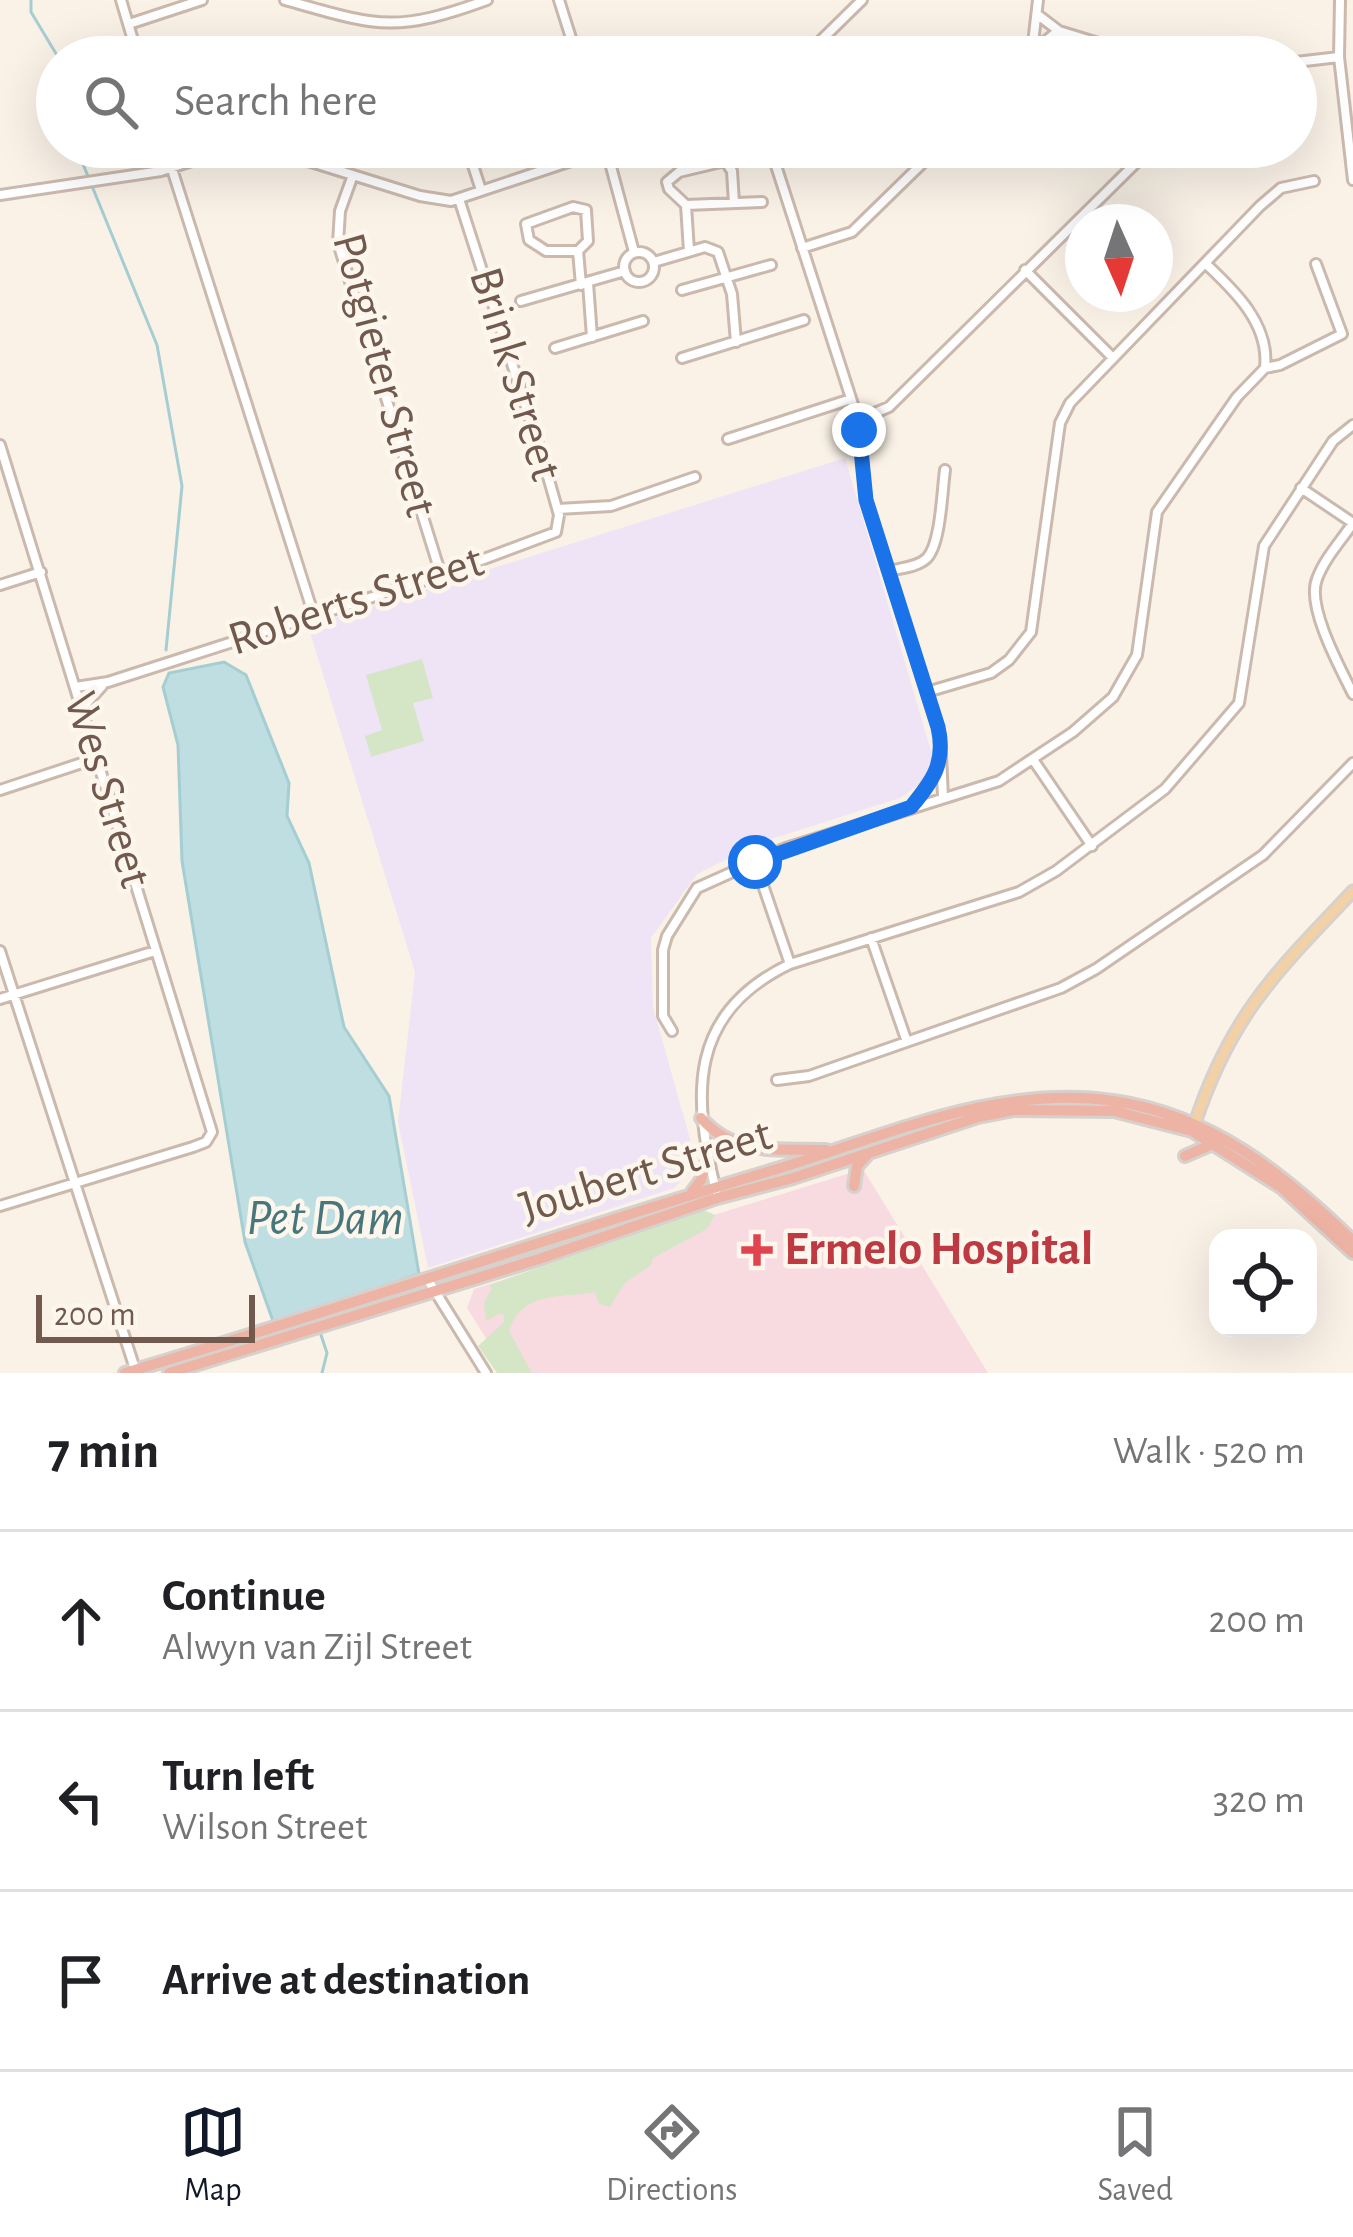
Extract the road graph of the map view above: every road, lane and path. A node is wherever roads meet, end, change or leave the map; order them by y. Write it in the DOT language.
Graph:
graph roads {
  1 [pos="121,0"];
  2 [pos="202,0"];
  3 [pos="285,0"];
  4 [pos="487,0"];
  5 [pos="559,0"];
  6 [pos="862,0"];
  7 [pos="1038,0"];
  8 [pos="1340,0"];
  9 [pos="302,3"];
  10 [pos="1038,15"];
  11 [pos="129,25"];
  12 [pos="1059,31"];
  13 [pos="132,36"];
  14 [pos="570,36"];
  15 [pos="825,36"];
  16 [pos="1034,36"];
  17 [pos="1053,36"];
  18 [pos="1075,36"];
  19 [pos="1339,57"];
  20 [pos="1317,60"];
  21 [pos="171,168"];
  22 [pos="328,168"];
  23 [pos="474,168"];
  24 [pos="548,168"];
  25 [pos="613,168"];
  26 [pos="698,168"];
  27 [pos="732,168"];
  28 [pos="777,168"];
  29 [pos="918,168"];
  30 [pos="1130,168"];
  31 [pos="353,176"];
  32 [pos="1353,180"];
  33 [pos="1314,181"];
  34 [pos="481,190"];
  35 [pos="0,195"];
  36 [pos="459,199"];
  37 [pos="762,202"];
  38 [pos="734,203"];
  39 [pos="686,205"];
  40 [pos="802,248"];
  41 [pos="688,250"];
  42 [pos="578,251"];
  43 [pos="634,252"];
  44 [pos="654,262"];
  45 [pos="1205,263"];
  46 [pos="1316,264"];
  47 [pos="771,265"];
  48 [pos="1025,270"];
  49 [pos="625,271"];
  50 [pos="728,277"];
  51 [pos="584,284"];
  52 [pos="682,290"];
  53 [pos="521,301"];
  54 [pos="804,320"];
  55 [pos="643,321"];
  56 [pos="592,337"];
  57 [pos="736,342"];
  58 [pos="555,348"];
  59 [pos="682,358"];
  60 [pos="1113,358"];
  61 [pos="1265,368"];
  62 [pos="851,399"];
  63 [pos="858,420"];
  64 [pos="1353,425"];
  65 [pos="728,439"];
  66 [pos="0,445"];
  67 [pos="945,470"];
  68 [pos="695,477"];
  69 [pos="1301,488"];
  70 [pos="557,509"];
  71 [pos="539,541"];
  72 [pos="889,571"];
  73 [pos="41,572"];
  74 [pos="441,575"];
  75 [pos="0,584"];
  76 [pos="314,616"];
  77 [pos="108,682"];
  78 [pos="76,687"];
  79 [pos="927,692"];
  80 [pos="1353,694"];
  81 [pos="82,708"];
  82 [pos="97,758"];
  83 [pos="1034,760"];
  84 [pos="1353,763"];
  85 [pos="940,766"];
  86 [pos="0,790"];
  87 [pos="944,797"];
  88 [pos="911,807"];
  89 [pos="1093,846"];
  90 [pos="755,862"];
  91 [pos="1353,891"];
  92 [pos="871,938"];
  93 [pos="0,951"];
  94 [pos="155,951"];
  95 [pos="790,964"];
  96 [pos="13,995"];
  97 [pos="0,999"];
  98 [pos="672,1031"];
  99 [pos="907,1042"];
  100 [pos="777,1080"];
  101 [pos="701,1118"];
  102 [pos="1194,1126"];
  103 [pos="1215,1143"];
  104 [pos="756,1148"];
  105 [pos="832,1150"];
  106 [pos="870,1153"];
  107 [pos="1185,1156"];
  108 [pos="707,1160"];
  109 [pos="784,1167"];
  110 [pos="73,1183"];
  111 [pos="854,1186"];
  112 [pos="716,1192"];
  113 [pos="689,1195"];
  114 [pos="0,1206"];
  115 [pos="1353,1240"];
  116 [pos="1353,1253"];
  117 [pos="431,1286"];
  118 [pos="310,1324"];
  119 [pos="132,1372"];
  120 [pos="169,1373"];
  121 [pos="485,1373"];
  1 -- 11 [label="street"];
  2 -- 11 [label="street"];
  3 -- 9 [label="street"];
  4 -- 9 [label="street"];
  5 -- 14 [label="street"];
  6 -- 15 [label="street"];
  7 -- 10 [label="street"];
  8 -- 19 [label="street"];
  10 -- 12 [label="street"];
  10 -- 16 [label="street"];
  11 -- 13 [label="street"];
  12 -- 17 [label="street"];
  12 -- 18 [label="street"];
  19 -- 20 [label="street"];
  19 -- 32 [label="street"];
  21 -- 35 [label="street"];
  21 -- 76 [label="street"];
  22 -- 31 [label="street"];
  23 -- 34 [label="street"];
  24 -- 34 [label="street"];
  25 -- 43 [label="street"];
  26 -- 39 [label="street"];
  27 -- 38 [label="street"];
  28 -- 40 [label="street"];
  29 -- 40 [label="street"];
  30 -- 48 [label="street"];
  31 -- 36 [label="street"];
  31 -- 74 [label="street, Potgieter Street"];
  33 -- 45 [label="street"];
  34 -- 36 [label="street"];
  36 -- 70 [label="street, Brink Street"];
  37 -- 38 [label="street"];
  38 -- 39 [label="street"];
  39 -- 41 [label="street"];
  40 -- 62 [label="street"];
  41 -- 44 [label="street"];
  41 -- 50 [label="street"];
  42 -- 42 [label="street"];
  42 -- 51 [label="street"];
  43 -- 44 [label="street"];
  43 -- 49 [label="street"];
  44 -- 49 [label="street"];
  45 -- 60 [label="street"];
  45 -- 61 [label="street"];
  46 -- 61 [label="street"];
  47 -- 50 [label="street"];
  48 -- 60 [label="street"];
  48 -- 63 [label="street"];
  49 -- 51 [label="street"];
  50 -- 52 [label="street"];
  50 -- 57 [label="street"];
  51 -- 53 [label="street"];
  51 -- 56 [label="street"];
  54 -- 57 [label="street"];
  55 -- 56 [label="street"];
  56 -- 58 [label="street"];
  57 -- 59 [label="street"];
  60 -- 79 [label="street"];
  61 -- 83 [label="street"];
  62 -- 63 [label="street"];
  62 -- 65 [label="street"];
  63 -- 72 [label="street"];
  64 -- 69 [label="street"];
  66 -- 73 [label="street, Wes Street"];
  67 -- 72 [label="street"];
  68 -- 70 [label="street"];
  69 -- 80 [label="street"];
  69 -- 89 [label="street"];
  70 -- 71 [label="street, Brink Street"];
  71 -- 74 [label="street, Roberts Street"];
  72 -- 79 [label="street"];
  73 -- 75 [label="street"];
  73 -- 78 [label="street, Wes Street"];
  74 -- 76 [label="street, Roberts Street"];
  76 -- 77 [label="street, Roberts Street"];
  77 -- 78 [label="street"];
  77 -- 81 [label="street"];
  78 -- 81 [label="street, Wes Street"];
  79 -- 85 [label="street"];
  81 -- 82 [label="street, Wes Street"];
  82 -- 86 [label="street"];
  82 -- 94 [label="street, Wes Street"];
  83 -- 87 [label="street"];
  83 -- 89 [label="street"];
  84 -- 99 [label="street"];
  85 -- 87 [label="street"];
  85 -- 88 [label="street"];
  87 -- 88 [label="street"];
  88 -- 90 [label="street"];
  89 -- 92 [label="street"];
  90 -- 95 [label="street"];
  90 -- 98 [label="street"];
  91 -- 102 [label="main road"];
  92 -- 95 [label="street"];
  92 -- 99 [label="street"];
  93 -- 96 [label="street"];
  94 -- 96 [label="street"];
  94 -- 110 [label="street, Wes Street"];
  95 -- 101 [label="street"];
  96 -- 97 [label="street"];
  96 -- 110 [label="street"];
  99 -- 100 [label="street"];
  101 -- 104 [label="highway"];
  101 -- 108 [label="street"];
  102 -- 103 [label="highway"];
  102 -- 105 [label="highway, Joubert Street"];
  102 -- 106 [label="highway, Joubert Street"];
  102 -- 115 [label="highway"];
  103 -- 107 [label="highway"];
  103 -- 116 [label="highway"];
  104 -- 105 [label="highway"];
  104 -- 109 [label="highway"];
  105 -- 109 [label="highway, Joubert Street"];
  106 -- 111 [label="highway"];
  106 -- 112 [label="highway, Joubert Street"];
  108 -- 112 [label="street"];
  108 -- 113 [label="highway"];
  109 -- 112 [label="highway, Joubert Street"];
  110 -- 114 [label="street"];
  110 -- 119 [label="street"];
  112 -- 113 [label="highway, Joubert Street"];
  112 -- 117 [label="highway, Joubert Street"];
  113 -- 117 [label="highway, Joubert Street"];
  117 -- 118 [label="highway, Joubert Street"];
  117 -- 121 [label="street"];
  118 -- 119 [label="highway, Joubert Street"];
  118 -- 120 [label="highway, Joubert Street"];
}
